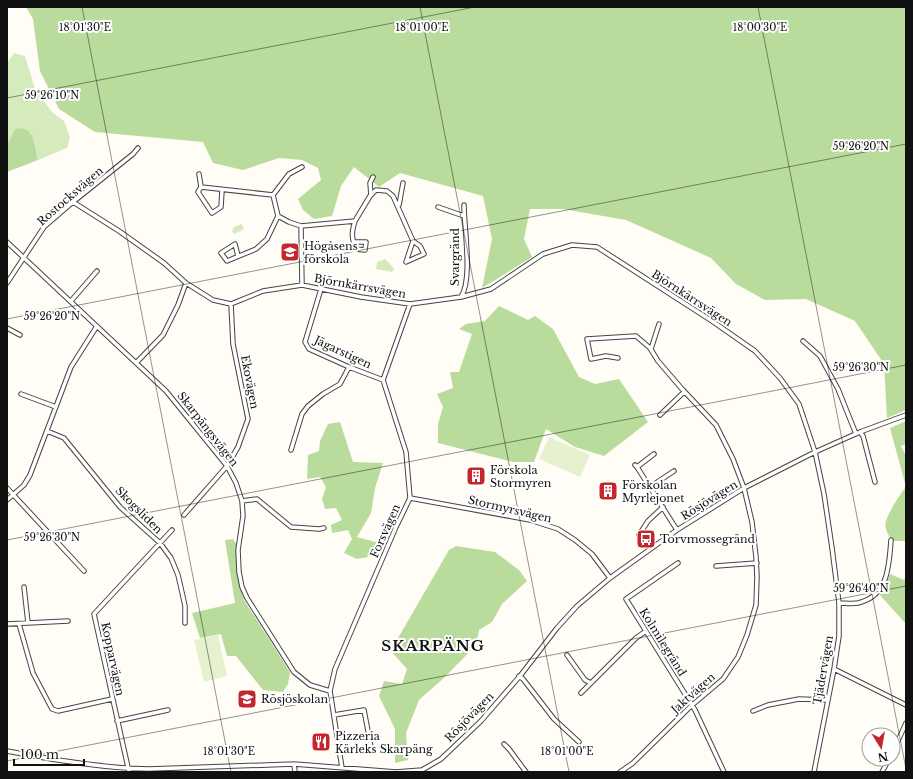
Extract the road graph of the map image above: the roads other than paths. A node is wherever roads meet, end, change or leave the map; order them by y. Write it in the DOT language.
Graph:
graph roads {
  1 [pos="138,148"];
  2 [pos="302,167"];
  3 [pos="199,174"];
  4 [pos="373,177"];
  5 [pos="403,183"];
  6 [pos="201,187"];
  7 [pos="222,190"];
  8 [pos="273,195"];
  9 [pos="371,195"];
  10 [pos="73,202"];
  11 [pos="464,205"];
  12 [pos="399,206"];
  13 [pos="438,207"];
  14 [pos="278,216"];
  15 [pos="464,216"];
  16 [pos="355,221"];
  17 [pos="301,226"];
  18 [pos="413,241"];
  19 [pos="7,242"];
  20 [pos="354,242"];
  21 [pos="238,256"];
  22 [pos="24,257"];
  23 [pos="97,271"];
  24 [pos="7,283"];
  25 [pos="186,283"];
  26 [pos="302,285"];
  27 [pos="321,289"];
  28 [pos="460,297"];
  29 [pos="71,301"];
  30 [pos="231,304"];
  31 [pos="410,304"];
  32 [pos="659,324"];
  33 [pos="98,326"];
  34 [pos="7,328"];
  35 [pos="20,335"];
  36 [pos="803,341"];
  37 [pos="650,349"];
  38 [pos="618,358"];
  39 [pos="136,363"];
  40 [pos="349,367"];
  41 [pos="383,380"];
  42 [pos="684,392"];
  43 [pos="21,394"];
  44 [pos="56,407"];
  45 [pos="660,415"];
  46 [pos="906,415"];
  47 [pos="47,431"];
  48 [pos="858,433"];
  49 [pos="291,450"];
  50 [pos="815,452"];
  51 [pos="654,454"];
  52 [pos="227,466"];
  53 [pos="674,471"];
  54 [pos="875,482"];
  55 [pos="650,487"];
  56 [pos="7,488"];
  57 [pos="744,488"];
  58 [pos="13,495"];
  59 [pos="410,498"];
  60 [pos="7,500"];
  61 [pos="242,501"];
  62 [pos="663,508"];
  63 [pos="184,515"];
  64 [pos="324,528"];
  65 [pos="172,530"];
  66 [pos="676,530"];
  67 [pos="642,539"];
  68 [pos="891,540"];
  69 [pos="160,543"];
  70 [pos="678,563"];
  71 [pos="756,563"];
  72 [pos="716,566"];
  73 [pos="84,571"];
  74 [pos="610,578"];
  75 [pos="24,587"];
  76 [pos="839,602"];
  77 [pos="68,621"];
  78 [pos="28,623"];
  79 [pos="185,623"];
  80 [pos="7,624"];
  81 [pos="19,624"];
  82 [pos="646,631"];
  83 [pos="567,654"];
  84 [pos="834,669"];
  85 [pos="519,676"];
  86 [pos="591,683"];
  87 [pos="330,691"];
  88 [pos="581,693"];
  89 [pos="112,699"];
  90 [pos="827,700"];
  91 [pos="906,705"];
  92 [pos="691,706"];
  93 [pos="168,710"];
  94 [pos="753,711"];
  95 [pos="334,716"];
  96 [pos="117,721"];
  97 [pos="906,723"];
  98 [pos="901,734"];
  99 [pos="579,742"];
  100 [pos="504,744"];
  101 [pos="371,747"];
  102 [pos="7,750"];
  103 [pos="294,764"];
  104 [pos="342,768"];
  105 [pos="129,770"];
  106 [pos="423,771"];
  107 [pos="295,772"];
  108 [pos="526,772"];
  109 [pos="621,772"];
  110 [pos="724,772"];
  111 [pos="814,772"];
  1 -- 10 [label="street, Rostocksvägen"];
  2 -- 8 [label="street"];
  3 -- 6 [label="street"];
  4 -- 9 [label="street"];
  5 -- 12 [label="street"];
  6 -- 7 [label="street"];
  6 -- 7 [label="street"];
  7 -- 8 [label="street"];
  8 -- 14 [label="street"];
  9 -- 12 [label="street"];
  9 -- 16 [label="street"];
  10 -- 22 [label="street, Rostocksvägen"];
  10 -- 25 [label="street"];
  11 -- 15 [label="street, Svargränd"];
  12 -- 18 [label="street"];
  13 -- 15 [label="street, Svargränd"];
  14 -- 17 [label="street"];
  14 -- 21 [label="street"];
  15 -- 28 [label="street, Svargränd"];
  16 -- 17 [label="street"];
  16 -- 20 [label="street"];
  17 -- 26 [label="street"];
  18 -- 18 [label="street"];
  19 -- 22 [label="street, Skarpängsvägen"];
  21 -- 21 [label="street"];
  22 -- 24 [label="street, Rostocksvägen"];
  22 -- 29 [label="street, Skarpängsvägen"];
  23 -- 29 [label="street"];
  25 -- 30 [label="street"];
  25 -- 39 [label="street"];
  26 -- 27 [label="street, Björnkärrsvägen"];
  26 -- 30 [label="street, Björnkärrsvägen"];
  27 -- 31 [label="street, Björnkärrsvägen"];
  27 -- 40 [label="street, Jägarstigen"];
  28 -- 31 [label="street, Björnkärrsvägen"];
  28 -- 50 [label="street, Björnkärrsvägen"];
  29 -- 33 [label="street, Skarpängsvägen"];
  30 -- 52 [label="street, Ekovägen"];
  31 -- 41 [label="street"];
  32 -- 37 [label="street"];
  33 -- 39 [label="street, Skarpängsvägen"];
  33 -- 44 [label="street"];
  34 -- 35 [label="street"];
  36 -- 48 [label="street"];
  37 -- 38 [label="street, Jaktvägen"];
  37 -- 42 [label="street, Jaktvägen"];
  39 -- 52 [label="street, Skarpängsvägen"];
  40 -- 41 [label="street, Jägarstigen"];
  40 -- 49 [label="street"];
  41 -- 59 [label="street, Forsvägen"];
  42 -- 45 [label="street"];
  42 -- 57 [label="street, Jaktvägen"];
  43 -- 44 [label="street"];
  44 -- 47 [label="street"];
  46 -- 48 [label="street, Rösjövägen"];
  47 -- 58 [label="street"];
  47 -- 69 [label="street, Skogsliden"];
  48 -- 50 [label="street, Rösjövägen"];
  48 -- 54 [label="street"];
  50 -- 57 [label="street, Rösjövägen"];
  50 -- 76 [label="street, Tjädervägen"];
  51 -- 55 [label="street"];
  52 -- 61 [label="street, Skarpängsvägen"];
  52 -- 63 [label="street, Ekovägen"];
  53 -- 55 [label="street"];
  55 -- 62 [label="street"];
  56 -- 58 [label="street"];
  57 -- 66 [label="street, Rösjövägen"];
  57 -- 71 [label="street, Jaktvägen"];
  58 -- 60 [label="street"];
  58 -- 73 [label="street"];
  59 -- 74 [label="street, Stormyrsvägen"];
  59 -- 87 [label="street, Forsvägen"];
  61 -- 64 [label="street"];
  61 -- 87 [label="street, Skarpängsvägen"];
  62 -- 66 [label="street"];
  62 -- 67 [label="street"];
  65 -- 69 [label="street, Kopparvägen"];
  66 -- 74 [label="street, Rösjövägen"];
  68 -- 76 [label="street"];
  69 -- 79 [label="street, Skogsliden"];
  69 -- 89 [label="street, Kopparvägen"];
  70 -- 82 [label="street, Kolmilegränd"];
  71 -- 72 [label="street"];
  71 -- 92 [label="street, Jaktvägen"];
  74 -- 85 [label="street, Rösjövägen"];
  75 -- 78 [label="street"];
  76 -- 84 [label="street, Tjädervägen"];
  77 -- 78 [label="street"];
  78 -- 81 [label="street"];
  80 -- 81 [label="street"];
  81 -- 89 [label="street"];
  82 -- 86 [label="street"];
  82 -- 92 [label="street, Kolmilegränd"];
  83 -- 86 [label="street"];
  84 -- 90 [label="street, Tjädervägen"];
  84 -- 91 [label="street"];
  85 -- 99 [label="street"];
  85 -- 106 [label="street, Rösjövägen"];
  86 -- 88 [label="street"];
  87 -- 95 [label="street, Forsvägen"];
  89 -- 96 [label="street, Kopparvägen"];
  90 -- 94 [label="street"];
  90 -- 111 [label="street, Tjädervägen"];
  92 -- 109 [label="street, Jaktvägen"];
  92 -- 110 [label="street, Kolmilegränd"];
  93 -- 96 [label="street"];
  95 -- 101 [label="street"];
  95 -- 104 [label="street, Forsvägen"];
  96 -- 105 [label="street, Kopparvägen"];
  97 -- 98 [label="street"];
  100 -- 108 [label="street"];
  102 -- 105 [label="street, Rösjövägen"];
  103 -- 104 [label="street, Rösjövägen"];
  103 -- 105 [label="street, Rösjövägen"];
  103 -- 107 [label="street"];
  104 -- 106 [label="street, Rösjövägen"];
}
